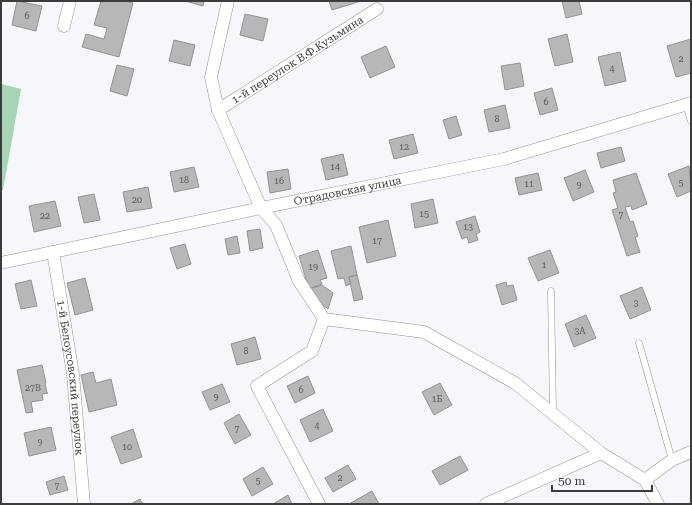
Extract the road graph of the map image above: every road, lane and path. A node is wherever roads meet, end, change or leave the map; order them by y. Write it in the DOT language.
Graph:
graph roads {
  1 [pos="70,1"];
  2 [pos="228,1"];
  3 [pos="377,8"];
  4 [pos="64,26"];
  5 [pos="688,104"];
  6 [pos="218,110"];
  7 [pos="691,121"];
  8 [pos="261,208"];
  9 [pos="53,252"];
  10 [pos="1,263"];
  11 [pos="551,291"];
  12 [pos="324,319"];
  13 [pos="639,343"];
  14 [pos="553,413"];
  15 [pos="691,452"];
  16 [pos="601,454"];
  17 [pos="672,460"];
  18 [pos="645,480"];
  19 [pos="84,504"];
  20 [pos="319,504"];
  21 [pos="486,504"];
  22 [pos="658,504"];
  1 -- 4 [label="street"];
  2 -- 6 [label="street"];
  3 -- 6 [label="street, 1-й переулок В.Ф.Кузьмина"];
  5 -- 7 [label="lane"];
  5 -- 8 [label="street, Отрадовская улица"];
  6 -- 8 [label="street"];
  8 -- 9 [label="street, Отрадовская улица"];
  8 -- 12 [label="street"];
  9 -- 10 [label="street, Отрадовская улица"];
  9 -- 19 [label="street, 1-й Белоусовский переулок"];
  11 -- 14 [label="lane"];
  12 -- 14 [label="street"];
  12 -- 20 [label="street"];
  13 -- 17 [label="lane"];
  14 -- 16 [label="street"];
  15 -- 17 [label="street"];
  16 -- 18 [label="street"];
  16 -- 21 [label="street"];
  17 -- 18 [label="street"];
  18 -- 22 [label="street"];
}
